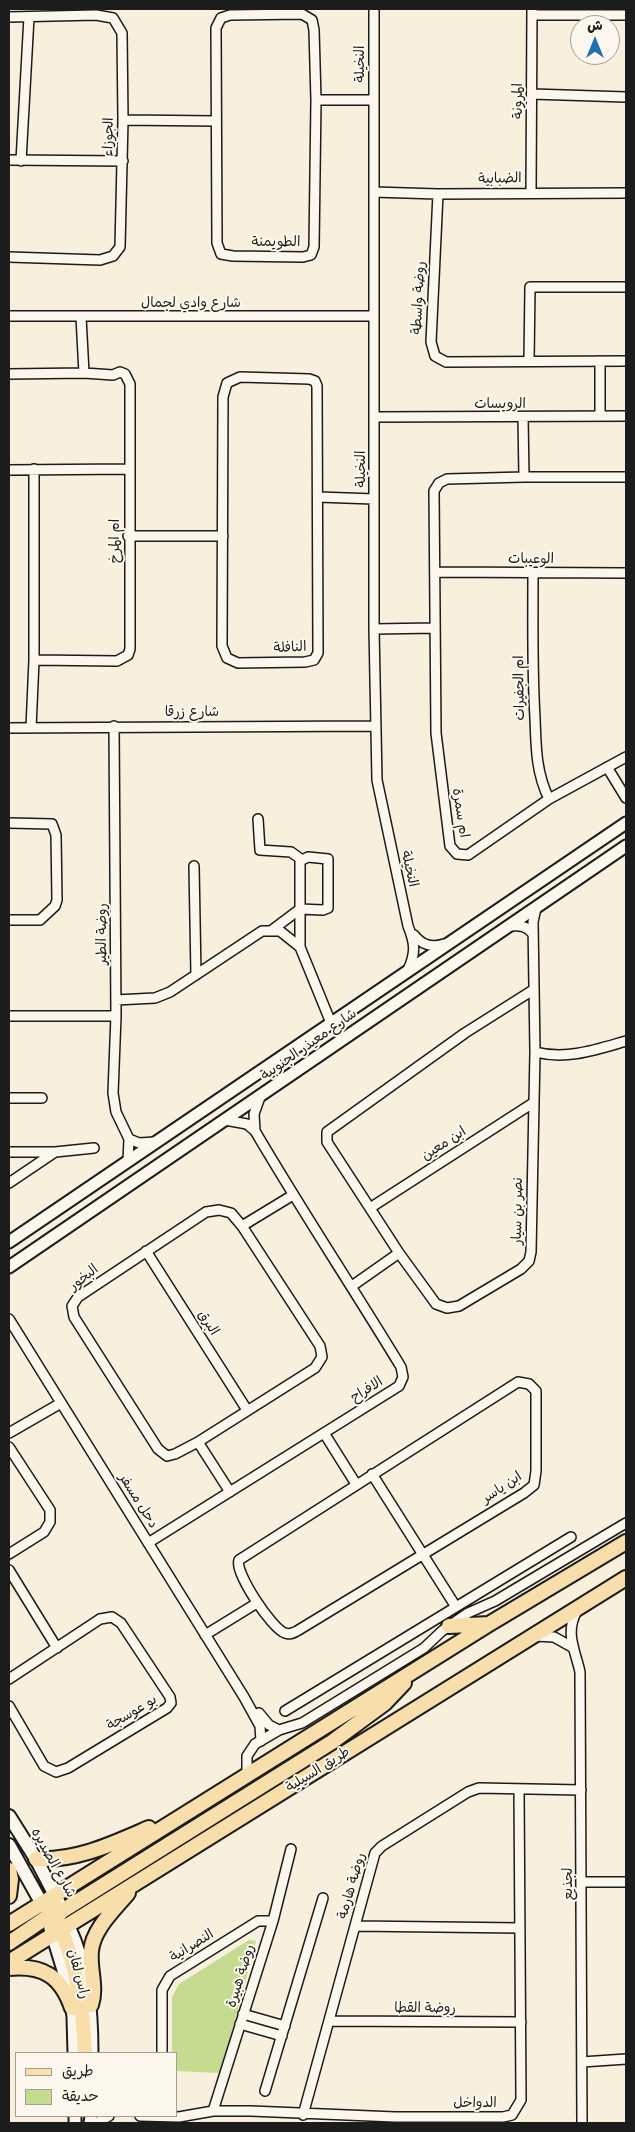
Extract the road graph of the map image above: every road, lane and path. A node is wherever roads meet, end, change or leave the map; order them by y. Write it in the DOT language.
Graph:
graph roads {
  1 [pos="374,9"];
  2 [pos="532,12"];
  3 [pos="626,15"];
  4 [pos="9,17"];
  5 [pos="29,17"];
  6 [pos="532,94"];
  7 [pos="626,97"];
  8 [pos="316,100"];
  9 [pos="374,100"];
  10 [pos="124,120"];
  11 [pos="216,121"];
  12 [pos="9,160"];
  13 [pos="21,161"];
  14 [pos="123,161"];
  15 [pos="374,192"];
  16 [pos="531,192"];
  17 [pos="626,193"];
  18 [pos="438,194"];
  19 [pos="9,257"];
  20 [pos="626,287"];
  21 [pos="9,316"];
  22 [pos="374,316"];
  23 [pos="81,317"];
  24 [pos="529,360"];
  25 [pos="600,361"];
  26 [pos="626,361"];
  27 [pos="84,373"];
  28 [pos="9,374"];
  29 [pos="600,416"];
  30 [pos="626,416"];
  31 [pos="374,417"];
  32 [pos="523,418"];
  33 [pos="34,469"];
  34 [pos="129,469"];
  35 [pos="9,470"];
  36 [pos="524,477"];
  37 [pos="626,477"];
  38 [pos="318,497"];
  39 [pos="374,499"];
  40 [pos="128,536"];
  41 [pos="223,536"];
  42 [pos="435,572"];
  43 [pos="533,573"];
  44 [pos="626,573"];
  45 [pos="374,628"];
  46 [pos="435,628"];
  47 [pos="34,660"];
  48 [pos="114,726"];
  49 [pos="375,726"];
  50 [pos="9,728"];
  51 [pos="31,728"];
  52 [pos="626,756"];
  53 [pos="607,767"];
  54 [pos="626,798"];
  55 [pos="549,800"];
  56 [pos="258,820"];
  57 [pos="9,823"];
  58 [pos="626,823"];
  59 [pos="626,846"];
  60 [pos="302,860"];
  61 [pos="194,866"];
  62 [pos="536,908"];
  63 [pos="300,909"];
  64 [pos="9,920"];
  65 [pos="408,926"];
  66 [pos="510,926"];
  67 [pos="272,930"];
  68 [pos="533,934"];
  69 [pos="450,942"];
  70 [pos="300,947"];
  71 [pos="408,970"];
  72 [pos="196,975"];
  73 [pos="533,990"];
  74 [pos="116,1000"];
  75 [pos="9,1016"];
  76 [pos="116,1016"];
  77 [pos="331,1023"];
  78 [pos="626,1041"];
  79 [pos="535,1052"];
  80 [pos="260,1097"];
  81 [pos="9,1098"];
  82 [pos="42,1098"];
  83 [pos="533,1103"];
  84 [pos="225,1120"];
  85 [pos="255,1131"];
  86 [pos="129,1139"];
  87 [pos="155,1142"];
  88 [pos="94,1148"];
  89 [pos="9,1152"];
  90 [pos="55,1152"];
  91 [pos="128,1161"];
  92 [pos="9,1183"];
  93 [pos="293,1195"];
  94 [pos="370,1208"];
  95 [pos="242,1226"];
  96 [pos="9,1242"];
  97 [pos="146,1251"];
  98 [pos="399,1253"];
  99 [pos="9,1267"];
  100 [pos="352,1286"];
  101 [pos="9,1320"];
  102 [pos="61,1403"];
  103 [pos="247,1410"];
  104 [pos="324,1433"];
  105 [pos="9,1434"];
  106 [pos="198,1442"];
  107 [pos="9,1447"];
  108 [pos="372,1474"];
  109 [pos="356,1484"];
  110 [pos="230,1492"];
  111 [pos="626,1523"];
  112 [pos="571,1537"];
  113 [pos="626,1542"];
  114 [pos="148,1543"];
  115 [pos="423,1553"];
  116 [pos="9,1554"];
  117 [pos="525,1565"];
  118 [pos="9,1570"];
  119 [pos="541,1574"];
  120 [pos="626,1578"];
  121 [pos="528,1582"];
  122 [pos="257,1603"];
  123 [pos="456,1607"];
  124 [pos="579,1607"];
  125 [pos="489,1624"];
  126 [pos="449,1626"];
  127 [pos="205,1635"];
  128 [pos="534,1636"];
  129 [pos="572,1647"];
  130 [pos="57,1648"];
  131 [pos="381,1652"];
  132 [pos="398,1664"];
  133 [pos="414,1671"];
  134 [pos="384,1672"];
  135 [pos="9,1679"];
  136 [pos="244,1697"];
  137 [pos="9,1706"];
  138 [pos="285,1711"];
  139 [pos="279,1730"];
  140 [pos="261,1741"];
  141 [pos="247,1774"];
  142 [pos="520,1789"];
  143 [pos="581,1790"];
  144 [pos="191,1810"];
  145 [pos="9,1816"];
  146 [pos="9,1845"];
  147 [pos="291,1849"];
  148 [pos="36,1859"];
  149 [pos="9,1870"];
  150 [pos="582,1882"];
  151 [pos="626,1882"];
  152 [pos="134,1884"];
  153 [pos="9,1896"];
  154 [pos="56,1896"];
  155 [pos="323,1898"];
  156 [pos="52,1912"];
  157 [pos="273,1920"];
  158 [pos="9,1924"];
  159 [pos="355,1926"];
  160 [pos="520,1928"];
  161 [pos="61,1931"];
  162 [pos="9,1943"];
  163 [pos="9,1962"];
  164 [pos="9,1968"];
  165 [pos="91,2005"];
  166 [pos="72,2008"];
  167 [pos="244,2014"];
  168 [pos="328,2021"];
  169 [pos="521,2022"];
  170 [pos="240,2024"];
  171 [pos="284,2026"];
  172 [pos="282,2036"];
  173 [pos="74,2052"];
  174 [pos="85,2052"];
  175 [pos="92,2052"];
  176 [pos="162,2052"];
  177 [pos="582,2059"];
  178 [pos="625,2059"];
  179 [pos="265,2091"];
  180 [pos="213,2111"];
  181 [pos="303,2114"];
  182 [pos="107,2117"];
  183 [pos="162,2117"];
  184 [pos="395,2120"];
  185 [pos="96,2123"];
  186 [pos="582,2123"];
  1 -- 9 [label="street, النخيلة"];
  2 -- 3 [label="street"];
  2 -- 6 [label="street, المرونة"];
  4 -- 5 [label="street, الجوزاء"];
  5 -- 10 [label="street, الجوزاء"];
  5 -- 13 [label="street"];
  6 -- 7 [label="street"];
  6 -- 16 [label="street, المرونة"];
  8 -- 9 [label="street"];
  8 -- 11 [label="street, الطويمنة"];
  8 -- 11 [label="street, الطويمنة"];
  9 -- 15 [label="street, النخيلة"];
  10 -- 11 [label="street"];
  10 -- 14 [label="street, الجوزاء"];
  12 -- 13 [label="street"];
  13 -- 14 [label="street"];
  14 -- 19 [label="street, الجوزاء"];
  15 -- 18 [label="street, الضبابية"];
  15 -- 22 [label="street, النخيلة"];
  16 -- 17 [label="street, الضبابية"];
  16 -- 18 [label="street, الضبابية"];
  18 -- 24 [label="street, روضة واسطة"];
  20 -- 24 [label="street"];
  21 -- 23 [label="street, شارع وادي لجمال"];
  22 -- 23 [label="street, شارع وادي لجمال"];
  22 -- 31 [label="street, النخيلة"];
  23 -- 27 [label="street"];
  24 -- 25 [label="street, روضة واسطة"];
  25 -- 26 [label="street, روضة واسطة"];
  25 -- 29 [label="street"];
  27 -- 28 [label="street, ام المرخ"];
  27 -- 34 [label="street, ام المرخ"];
  29 -- 30 [label="street, الرويسات"];
  29 -- 32 [label="street, الرويسات"];
  31 -- 32 [label="street, الرويسات"];
  31 -- 39 [label="street, النخيلة"];
  32 -- 36 [label="street"];
  33 -- 34 [label="street"];
  33 -- 35 [label="street"];
  33 -- 47 [label="street"];
  34 -- 40 [label="street, ام المرخ"];
  36 -- 37 [label="street, ام سمرة"];
  36 -- 42 [label="street, ام سمرة"];
  38 -- 39 [label="street"];
  38 -- 41 [label="street, النافلة"];
  38 -- 41 [label="street, النافلة"];
  39 -- 45 [label="street, النخيلة"];
  40 -- 41 [label="street"];
  40 -- 47 [label="street, ام المرخ"];
  42 -- 43 [label="street, الوعيبات"];
  42 -- 46 [label="street, ام سمرة"];
  43 -- 44 [label="street, الوعيبات"];
  43 -- 55 [label="street, ام الجفيرات"];
  45 -- 46 [label="street"];
  45 -- 49 [label="street, النخيلة"];
  46 -- 55 [label="street, ام سمرة"];
  47 -- 51 [label="street"];
  48 -- 49 [label="street, شارع زرقا"];
  48 -- 51 [label="street, شارع زرقا"];
  48 -- 74 [label="street, روضة الطير"];
  49 -- 65 [label="street, النخيلة"];
  50 -- 51 [label="street, شارع زرقا"];
  52 -- 53 [label="street, ام سمرة"];
  53 -- 54 [label="street"];
  53 -- 55 [label="street, ام سمرة"];
  56 -- 60 [label="street"];
  57 -- 64 [label="street"];
  58 -- 69 [label="street, شارع معيذر الجنوبية"];
  59 -- 62 [label="street, شارع معيذر الجنوبية"];
  60 -- 63 [label="street"];
  60 -- 63 [label="street"];
  61 -- 72 [label="street"];
  62 -- 66 [label="street, شارع معيذر الجنوبية"];
  62 -- 68 [label="street, نصر بن سيار"];
  63 -- 67 [label="street"];
  63 -- 70 [label="street"];
  65 -- 69 [label="street"];
  65 -- 71 [label="street, النخيلة"];
  66 -- 68 [label="street"];
  66 -- 80 [label="street, شارع معيذر الجنوبية"];
  67 -- 70 [label="street"];
  67 -- 72 [label="street"];
  68 -- 73 [label="street, نصر بن سيار"];
  69 -- 71 [label="street, شارع معيذر الجنوبية"];
  70 -- 77 [label="street"];
  71 -- 77 [label="street, شارع معيذر الجنوبية"];
  72 -- 74 [label="street"];
  73 -- 79 [label="street, نصر بن سيار"];
  73 -- 94 [label="street, نصر بن سيار"];
  74 -- 76 [label="street, روضة الطير"];
  75 -- 76 [label="street"];
  76 -- 86 [label="street, روضة الطير"];
  77 -- 87 [label="street, شارع معيذر الجنوبية"];
  78 -- 79 [label="street"];
  79 -- 83 [label="street, نصر بن سيار"];
  80 -- 84 [label="street, شارع معيذر الجنوبية"];
  80 -- 85 [label="street"];
  81 -- 82 [label="street"];
  83 -- 94 [label="street, ابن معين"];
  83 -- 98 [label="street, نصر بن سيار"];
  84 -- 85 [label="street"];
  84 -- 99 [label="street, شارع معيذر الجنوبية"];
  85 -- 93 [label="street, الافراح"];
  86 -- 87 [label="street"];
  86 -- 91 [label="street, روضة الطير"];
  87 -- 91 [label="street, شارع معيذر الجنوبية"];
  88 -- 90 [label="street"];
  89 -- 90 [label="street"];
  90 -- 92 [label="street"];
  91 -- 96 [label="street, شارع معيذر الجنوبية"];
  93 -- 95 [label="street"];
  93 -- 100 [label="street, الافراح"];
  94 -- 98 [label="street, نصر بن سيار"];
  95 -- 97 [label="street, البخور"];
  95 -- 103 [label="street, البخور"];
  97 -- 103 [label="street, البرق"];
  97 -- 106 [label="street, البخور"];
  98 -- 100 [label="street"];
  100 -- 104 [label="street, الافراح"];
  101 -- 102 [label="street, دحل مسفر"];
  102 -- 105 [label="street"];
  102 -- 114 [label="street, دحل مسفر"];
  103 -- 106 [label="street, البخور"];
  104 -- 109 [label="street"];
  104 -- 110 [label="street, الافراح"];
  106 -- 110 [label="street"];
  107 -- 116 [label="street"];
  108 -- 109 [label="street, ابن ياسر"];
  108 -- 115 [label="street"];
  108 -- 115 [label="street, ابن ياسر"];
  109 -- 122 [label="street, ابن ياسر"];
  110 -- 114 [label="street, الافراح"];
  111 -- 119 [label="street"];
  112 -- 117 [label="street"];
  113 -- 125 [label="main road"];
  114 -- 127 [label="street, دحل مسفر"];
  115 -- 122 [label="street, ابن ياسر"];
  115 -- 123 [label="street"];
  117 -- 119 [label="street"];
  117 -- 121 [label="street"];
  117 -- 123 [label="street"];
  118 -- 130 [label="street"];
  119 -- 121 [label="street"];
  120 -- 124 [label="main road, طريق السيلية"];
  121 -- 126 [label="street"];
  122 -- 127 [label="street"];
  123 -- 131 [label="street"];
  124 -- 128 [label="main road, طريق السيلية"];
  124 -- 129 [label="street, لجذيع"];
  125 -- 126 [label="main road"];
  125 -- 133 [label="main road"];
  126 -- 132 [label="street"];
  127 -- 136 [label="street, دحل مسفر"];
  128 -- 129 [label="street"];
  128 -- 152 [label="main road, طريق السيلية"];
  129 -- 143 [label="street, لجذيع"];
  130 -- 135 [label="street, بو عوسجة"];
  130 -- 137 [label="street, بو عوسجة"];
  131 -- 132 [label="street"];
  131 -- 134 [label="street"];
  131 -- 138 [label="street"];
  132 -- 134 [label="street"];
  133 -- 141 [label="main road"];
  133 -- 156 [label="main road"];
  134 -- 139 [label="street"];
  136 -- 139 [label="street, دحل مسفر"];
  136 -- 140 [label="street, دحل مسفر"];
  139 -- 140 [label="street"];
  140 -- 141 [label="street"];
  141 -- 144 [label="main road"];
  142 -- 143 [label="street, روضة هارمة"];
  142 -- 159 [label="street, روضة هارمة"];
  142 -- 160 [label="street, الدواخل"];
  143 -- 150 [label="street, لجذيع"];
  144 -- 148 [label="main road"];
  144 -- 154 [label="main road"];
  145 -- 148 [label="main road, شارع الصديره"];
  146 -- 156 [label="main road, شارع الصديره"];
  147 -- 157 [label="street, روضة هبيرة"];
  148 -- 154 [label="main road, شارع الصديره"];
  149 -- 153 [label="main road"];
  150 -- 151 [label="street"];
  150 -- 177 [label="street, لجذيع"];
  152 -- 161 [label="main road, طريق السيلية"];
  152 -- 165 [label="main road"];
  154 -- 156 [label="main road"];
  155 -- 171 [label="street"];
  156 -- 158 [label="main road"];
  156 -- 161 [label="main road"];
  156 -- 162 [label="main road"];
  157 -- 167 [label="street, روضة هبيرة"];
  157 -- 176 [label="street, النصرانية"];
  159 -- 160 [label="street"];
  159 -- 168 [label="street, روضة هارمة"];
  160 -- 169 [label="street, الدواخل"];
  161 -- 163 [label="main road, طريق السيلية"];
  161 -- 165 [label="street, راس لفان"];
  161 -- 166 [label="street, راس لفان"];
  161 -- 174 [label="main road"];
  164 -- 166 [label="main road"];
  165 -- 175 [label="street, راس لفان"];
  166 -- 173 [label="street, راس لفان"];
  167 -- 170 [label="street, روضة هبيرة"];
  167 -- 171 [label="street"];
  168 -- 169 [label="street, روضة القطا"];
  168 -- 181 [label="street, روضة هارمة"];
  169 -- 184 [label="street, الدواخل"];
  170 -- 172 [label="street"];
  170 -- 180 [label="street, روضة هبيرة"];
  171 -- 172 [label="street"];
  172 -- 179 [label="street"];
  177 -- 178 [label="street"];
  177 -- 186 [label="street, لجذيع"];
  180 -- 181 [label="street, الدواخل"];
  180 -- 183 [label="street, الدواخل"];
  181 -- 184 [label="street, الدواخل"];
  182 -- 185 [label="street"];
}
